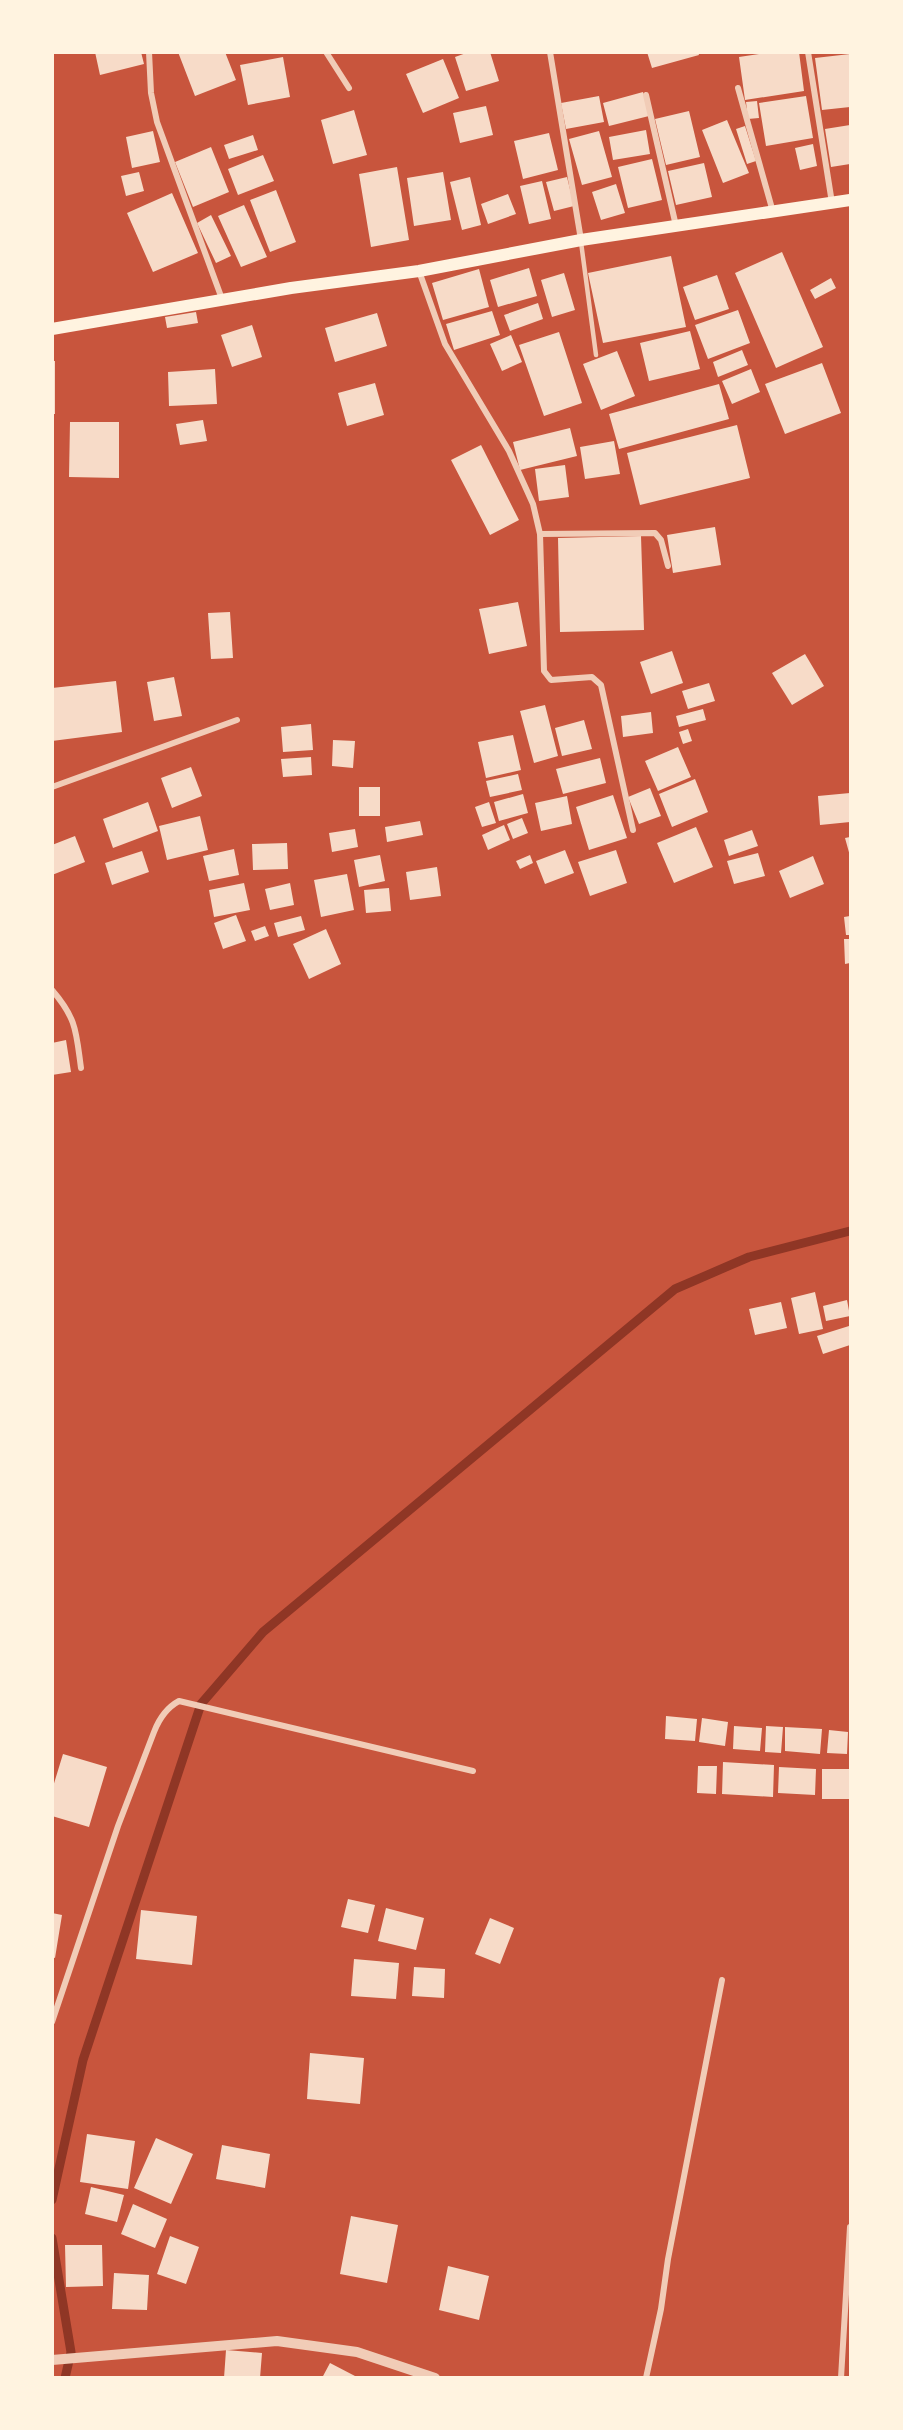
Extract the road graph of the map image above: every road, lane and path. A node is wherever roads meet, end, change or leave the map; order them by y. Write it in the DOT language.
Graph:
graph roads {
  1 [pos="149,52"];
  2 [pos="326,52"];
  3 [pos="550,52"];
  4 [pos="808,52"];
  5 [pos="349,88"];
  6 [pos="738,88"];
  7 [pos="646,95"];
  8 [pos="850,200"];
  9 [pos="832,203"];
  10 [pos="772,212"];
  11 [pos="676,226"];
  12 [pos="581,240"];
  13 [pos="419,271"];
  14 [pos="222,300"];
  15 [pos="52,329"];
  16 [pos="596,355"];
  17 [pos="540,534"];
  18 [pos="668,566"];
  19 [pos="237,720"];
  20 [pos="52,787"];
  21 [pos="633,830"];
  22 [pos="52,990"];
  23 [pos="81,1068"];
  24 [pos="473,1771"];
  25 [pos="722,1980"];
  26 [pos="52,2022"];
  27 [pos="850,2227"];
  28 [pos="52,2360"];
  29 [pos="435,2378"];
  30 [pos="646,2378"];
  31 [pos="842,2378"];
  1 -- 14 [label="street"];
  2 -- 5 [label="street"];
  3 -- 12 [label="street"];
  4 -- 9 [label="street"];
  6 -- 10 [label="street"];
  7 -- 11 [label="street"];
  8 -- 9 [label="main road"];
  9 -- 10 [label="main road"];
  10 -- 11 [label="main road"];
  11 -- 12 [label="main road"];
  12 -- 13 [label="main road"];
  12 -- 16 [label="lane"];
  13 -- 14 [label="main road"];
  13 -- 17 [label="street"];
  14 -- 15 [label="main road"];
  17 -- 18 [label="street"];
  17 -- 21 [label="street"];
  19 -- 20 [label="street"];
  22 -- 23 [label="street"];
  24 -- 26 [label="street"];
  25 -- 30 [label="street"];
  27 -- 31 [label="street"];
  28 -- 29 [label="street"];
}
